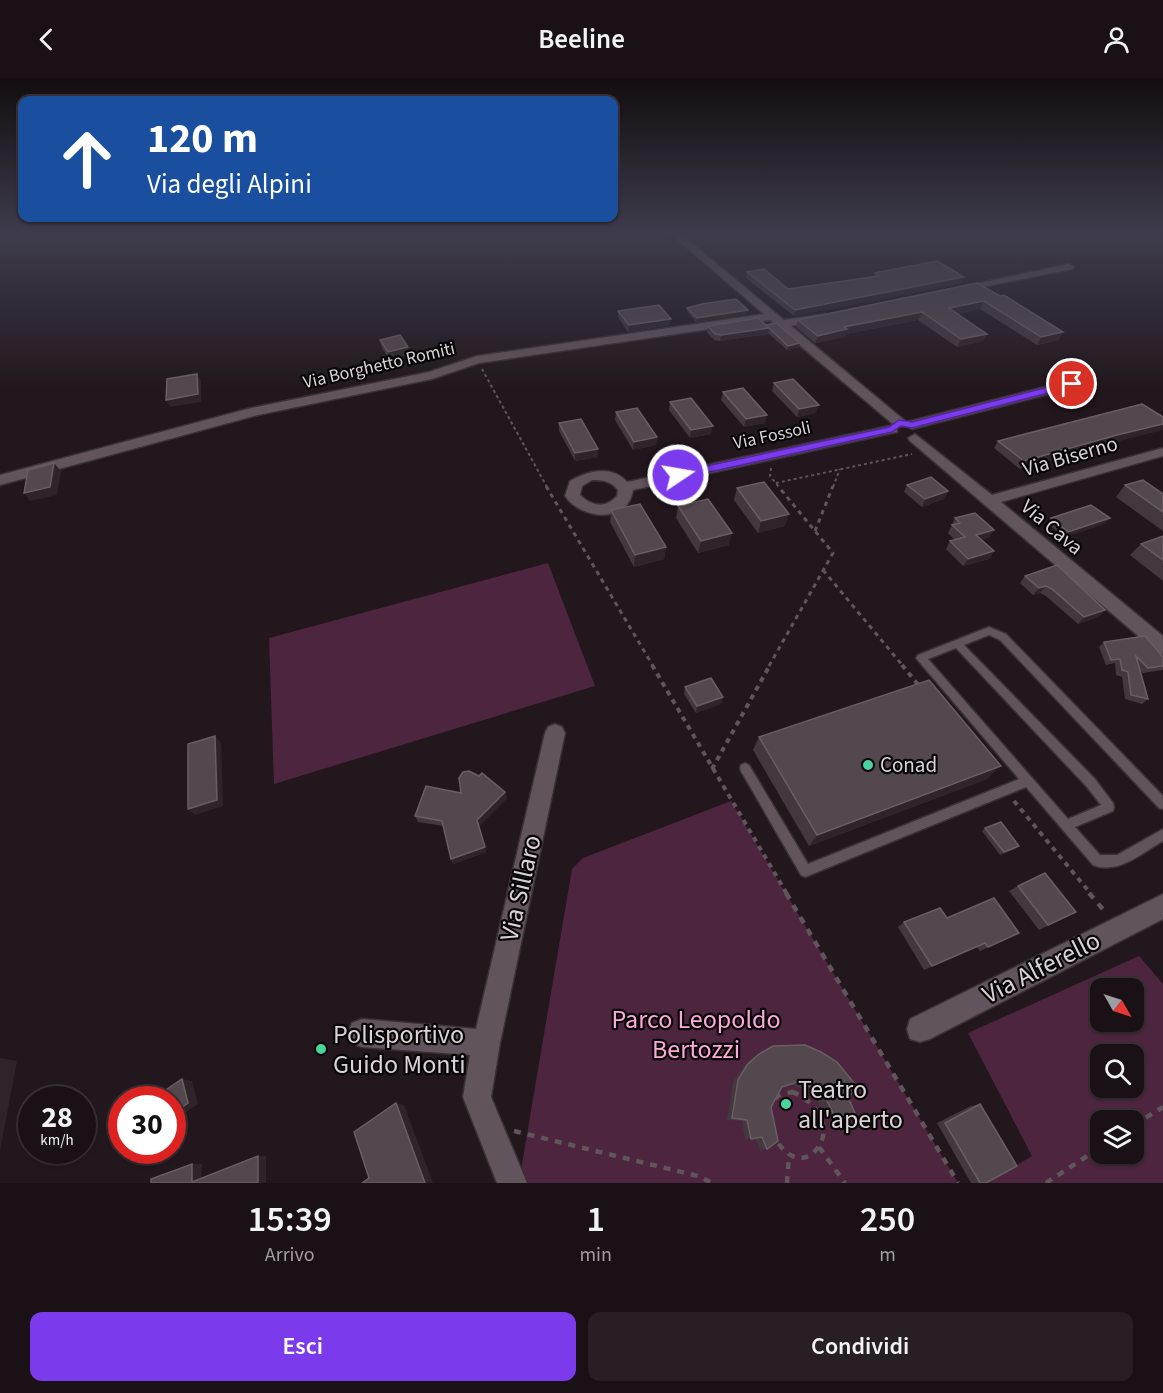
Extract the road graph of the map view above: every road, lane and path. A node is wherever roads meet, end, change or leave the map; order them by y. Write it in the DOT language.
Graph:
graph roads {
  1 [pos="738,287"];
  2 [pos="968,287"];
  3 [pos="942,292"];
  4 [pos="828,315"];
  5 [pos="777,320"];
  6 [pos="477,360"];
  7 [pos="1080,382"];
  8 [pos="905,429"];
  9 [pos="1163,452"];
  10 [pos="933,454"];
  11 [pos="763,457"];
  12 [pos="840,469"];
  13 [pos="0,480"];
  14 [pos="776,483"];
  15 [pos="625,487"];
  16 [pos="988,501"];
  17 [pos="815,531"];
  18 [pos="823,570"];
  19 [pos="957,643"];
  20 [pos="1162,646"];
  21 [pos="922,689"];
  22 [pos="555,733"];
  23 [pos="745,768"];
  24 [pos="712,769"];
  25 [pos="1027,781"];
  26 [pos="1005,790"];
  27 [pos="1163,804"];
  28 [pos="1066,826"];
  29 [pos="1163,835"];
  30 [pos="1160,912"];
  31 [pos="1118,928"];
  32 [pos="920,1029"];
  33 [pos="362,1034"];
  34 [pos="486,1043"];
  35 [pos="1163,1107"];
  36 [pos="1144,1119"];
  37 [pos="488,1125"];
  38 [pos="819,1147"];
  39 [pos="789,1154"];
  40 [pos="1090,1154"];
  41 [pos="698,1176"];
  42 [pos="512,1183"];
  43 [pos="702,1183"];
  44 [pos="712,1183"];
  45 [pos="787,1183"];
  46 [pos="845,1183"];
  47 [pos="958,1183"];
  48 [pos="1046,1183"];
  1 -- 5 [label="street, Via Cava"];
  2 -- 3 [label="street"];
  4 -- 5 [label="street, Via Borghetto Romiti"];
  5 -- 6 [label="street, Via Borghetto Romiti"];
  5 -- 8 [label="street, Via Cava"];
  6 -- 13 [label="street, Via Borghetto Romiti"];
  6 -- 24 [label="path"];
  7 -- 8 [label="street, Via Fossoli"];
  8 -- 10 [label="street, Via Cava"];
  8 -- 11 [label="street, Via Fossoli"];
  9 -- 16 [label="street, Via Biserno"];
  10 -- 12 [label="path"];
  10 -- 16 [label="street, Via Cava"];
  11 -- 14 [label="path"];
  11 -- 15 [label="street, Via Fossoli"];
  12 -- 14 [label="path"];
  12 -- 17 [label="path"];
  14 -- 17 [label="path"];
  16 -- 20 [label="street, Via Cava"];
  17 -- 18 [label="path"];
  18 -- 21 [label="path"];
  18 -- 24 [label="path"];
  19 -- 25 [label="lane"];
  19 -- 27 [label="lane"];
  19 -- 28 [label="lane"];
  22 -- 34 [label="street, Via Sillaro"];
  23 -- 26 [label="lane"];
  24 -- 47 [label="path"];
  25 -- 26 [label="lane"];
  25 -- 28 [label="lane"];
  26 -- 31 [label="path"];
  28 -- 29 [label="lane"];
  30 -- 31 [label="street, Via Alferello"];
  31 -- 32 [label="street, Via Alferello"];
  33 -- 34 [label="street"];
  34 -- 37 [label="street, Via Sillaro"];
  35 -- 36 [label="path"];
  37 -- 41 [label="path"];
  37 -- 42 [label="street, Via Sillaro"];
  38 -- 39 [label="path"];
  38 -- 39 [label="path"];
  38 -- 46 [label="path"];
  39 -- 45 [label="path"];
  40 -- 48 [label="path"];
  41 -- 43 [label="path"];
  41 -- 44 [label="path"];
}
